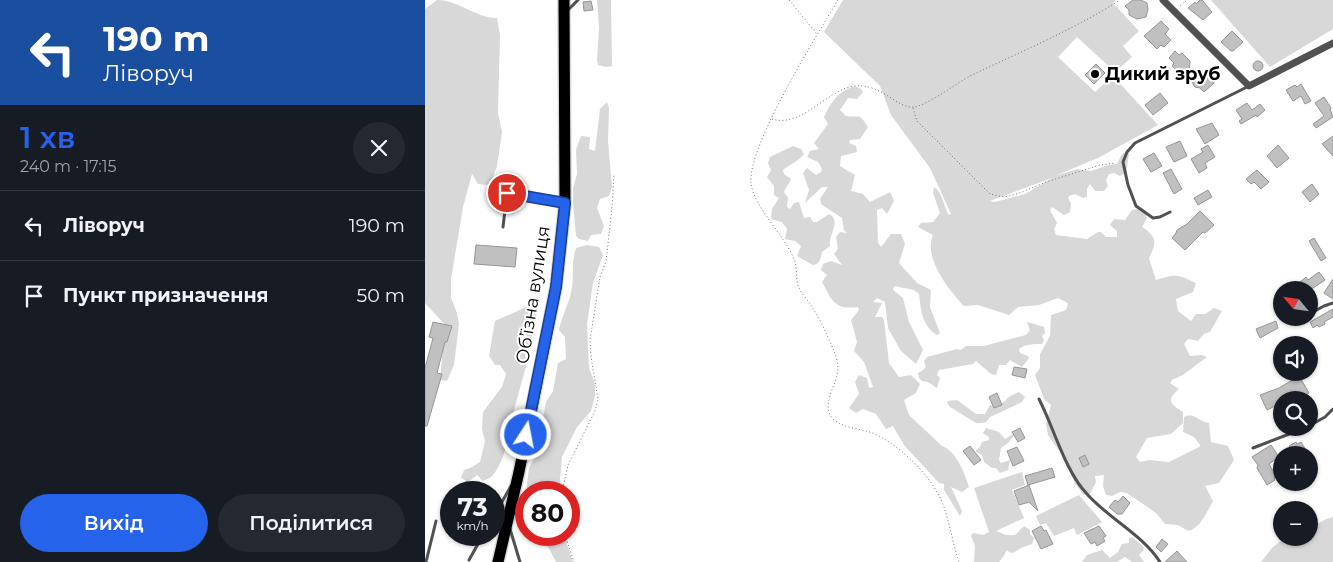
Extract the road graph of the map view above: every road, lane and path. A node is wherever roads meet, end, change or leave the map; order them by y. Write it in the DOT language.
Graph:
graph roads {
  1 [pos="564,0"];
  2 [pos="578,0"];
  3 [pos="789,0"];
  4 [pos="838,0"];
  5 [pos="1119,0"];
  6 [pos="1163,0"];
  7 [pos="1187,0"];
  8 [pos="1174,11"];
  9 [pos="565,13"];
  10 [pos="818,34"];
  11 [pos="1333,43"];
  12 [pos="1249,86"];
  13 [pos="912,108"];
  14 [pos="772,119"];
  15 [pos="1123,162"];
  16 [pos="614,174"];
  17 [pos="565,203"];
  18 [pos="1170,212"];
  19 [pos="503,227"];
  20 [pos="1333,303"];
  21 [pos="1318,309"];
  22 [pos="1039,399"];
  23 [pos="1333,409"];
  24 [pos="1318,421"];
  25 [pos="1284,436"];
  26 [pos="1253,448"];
  27 [pos="519,472"];
  28 [pos="564,481"];
  29 [pos="505,497"];
  30 [pos="508,520"];
  31 [pos="436,521"];
  32 [pos="477,546"];
  33 [pos="569,546"];
  34 [pos="469,560"];
  35 [pos="426,562"];
  36 [pos="498,562"];
  37 [pos="520,562"];
  38 [pos="574,562"];
  39 [pos="959,562"];
  40 [pos="1160,562"];
  1 -- 9 [label="highway, Обʼїзна вулиця"];
  2 -- 9 [label="lane"];
  3 -- 10 [label="path"];
  4 -- 10 [label="path"];
  5 -- 13 [label="path"];
  6 -- 8 [label="street"];
  7 -- 8 [label="path"];
  8 -- 12 [label="street"];
  9 -- 17 [label="highway, Обʼїзна вулиця"];
  10 -- 14 [label="path"];
  11 -- 12 [label="street"];
  12 -- 15 [label="lane"];
  13 -- 14 [label="path"];
  13 -- 15 [label="path"];
  14 -- 39 [label="path"];
  15 -- 18 [label="lane"];
  16 -- 28 [label="path"];
  17 -- 19 [label="lane"];
  17 -- 27 [label="highway, Обʼїзна вулиця"];
  20 -- 21 [label="lane"];
  22 -- 40 [label="lane"];
  23 -- 24 [label="lane"];
  25 -- 26 [label="lane"];
  27 -- 29 [label="lane"];
  27 -- 30 [label="highway, Обʼїзна вулиця"];
  30 -- 36 [label="highway, Обʼїзна вулиця"];
  30 -- 37 [label="lane"];
  31 -- 35 [label="lane"];
  32 -- 34 [label="lane"];
  33 -- 38 [label="path"];
}
